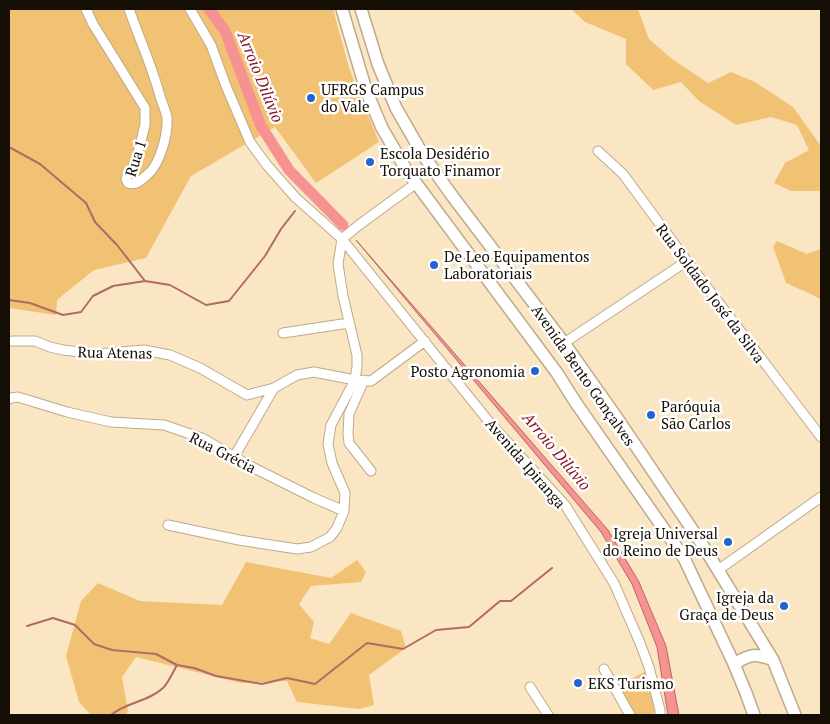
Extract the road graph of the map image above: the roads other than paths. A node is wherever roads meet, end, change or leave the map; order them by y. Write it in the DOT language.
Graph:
graph roads {
  1 [pos="86,9"];
  2 [pos="129,9"];
  3 [pos="190,9"];
  4 [pos="342,9"];
  5 [pos="361,9"];
  6 [pos="598,151"];
  7 [pos="416,184"];
  8 [pos="342,238"];
  9 [pos="687,261"];
  10 [pos="350,323"];
  11 [pos="283,333"];
  12 [pos="12,341"];
  13 [pos="425,341"];
  14 [pos="564,343"];
  15 [pos="360,380"];
  16 [pos="274,388"];
  17 [pos="9,399"];
  18 [pos="821,438"];
  19 [pos="234,457"];
  20 [pos="371,472"];
  21 [pos="821,497"];
  22 [pos="344,511"];
  23 [pos="168,525"];
  24 [pos="718,570"];
  25 [pos="774,660"];
  26 [pos="734,664"];
  27 [pos="604,669"];
  28 [pos="530,687"];
  29 [pos="548,715"];
  30 [pos="630,715"];
  31 [pos="660,715"];
  32 [pos="754,715"];
  33 [pos="795,715"];
  1 -- 2 [label="street, Rua 1"];
  3 -- 8 [label="street"];
  4 -- 7 [label="main road, Avenida Bento Gonçalves"];
  5 -- 14 [label="main road, Avenida Bento Gonçalves"];
  6 -- 9 [label="street, Rua Soldado José da Silva"];
  7 -- 8 [label="street"];
  7 -- 26 [label="main road, Avenida Bento Gonçalves"];
  8 -- 10 [label="street"];
  8 -- 13 [label="street, Avenida Ipiranga"];
  9 -- 14 [label="street"];
  9 -- 18 [label="street, Rua Soldado José da Silva"];
  10 -- 11 [label="street"];
  10 -- 15 [label="street"];
  12 -- 16 [label="street, Rua Atenas"];
  13 -- 15 [label="street"];
  13 -- 31 [label="street, Avenida Ipiranga"];
  14 -- 24 [label="main road, Avenida Bento Gonçalves"];
  15 -- 16 [label="street, Rua Atenas"];
  15 -- 20 [label="street"];
  15 -- 22 [label="street"];
  16 -- 19 [label="street"];
  17 -- 19 [label="street, Rua Grécia"];
  19 -- 22 [label="street, Rua Grécia"];
  21 -- 24 [label="street"];
  22 -- 23 [label="street"];
  24 -- 25 [label="main road, Avenida Bento Gonçalves"];
  25 -- 26 [label="main road"];
  25 -- 33 [label="main road, Avenida Bento Gonçalves"];
  26 -- 32 [label="main road, Avenida Bento Gonçalves"];
  27 -- 30 [label="street"];
  28 -- 29 [label="street"];
}
